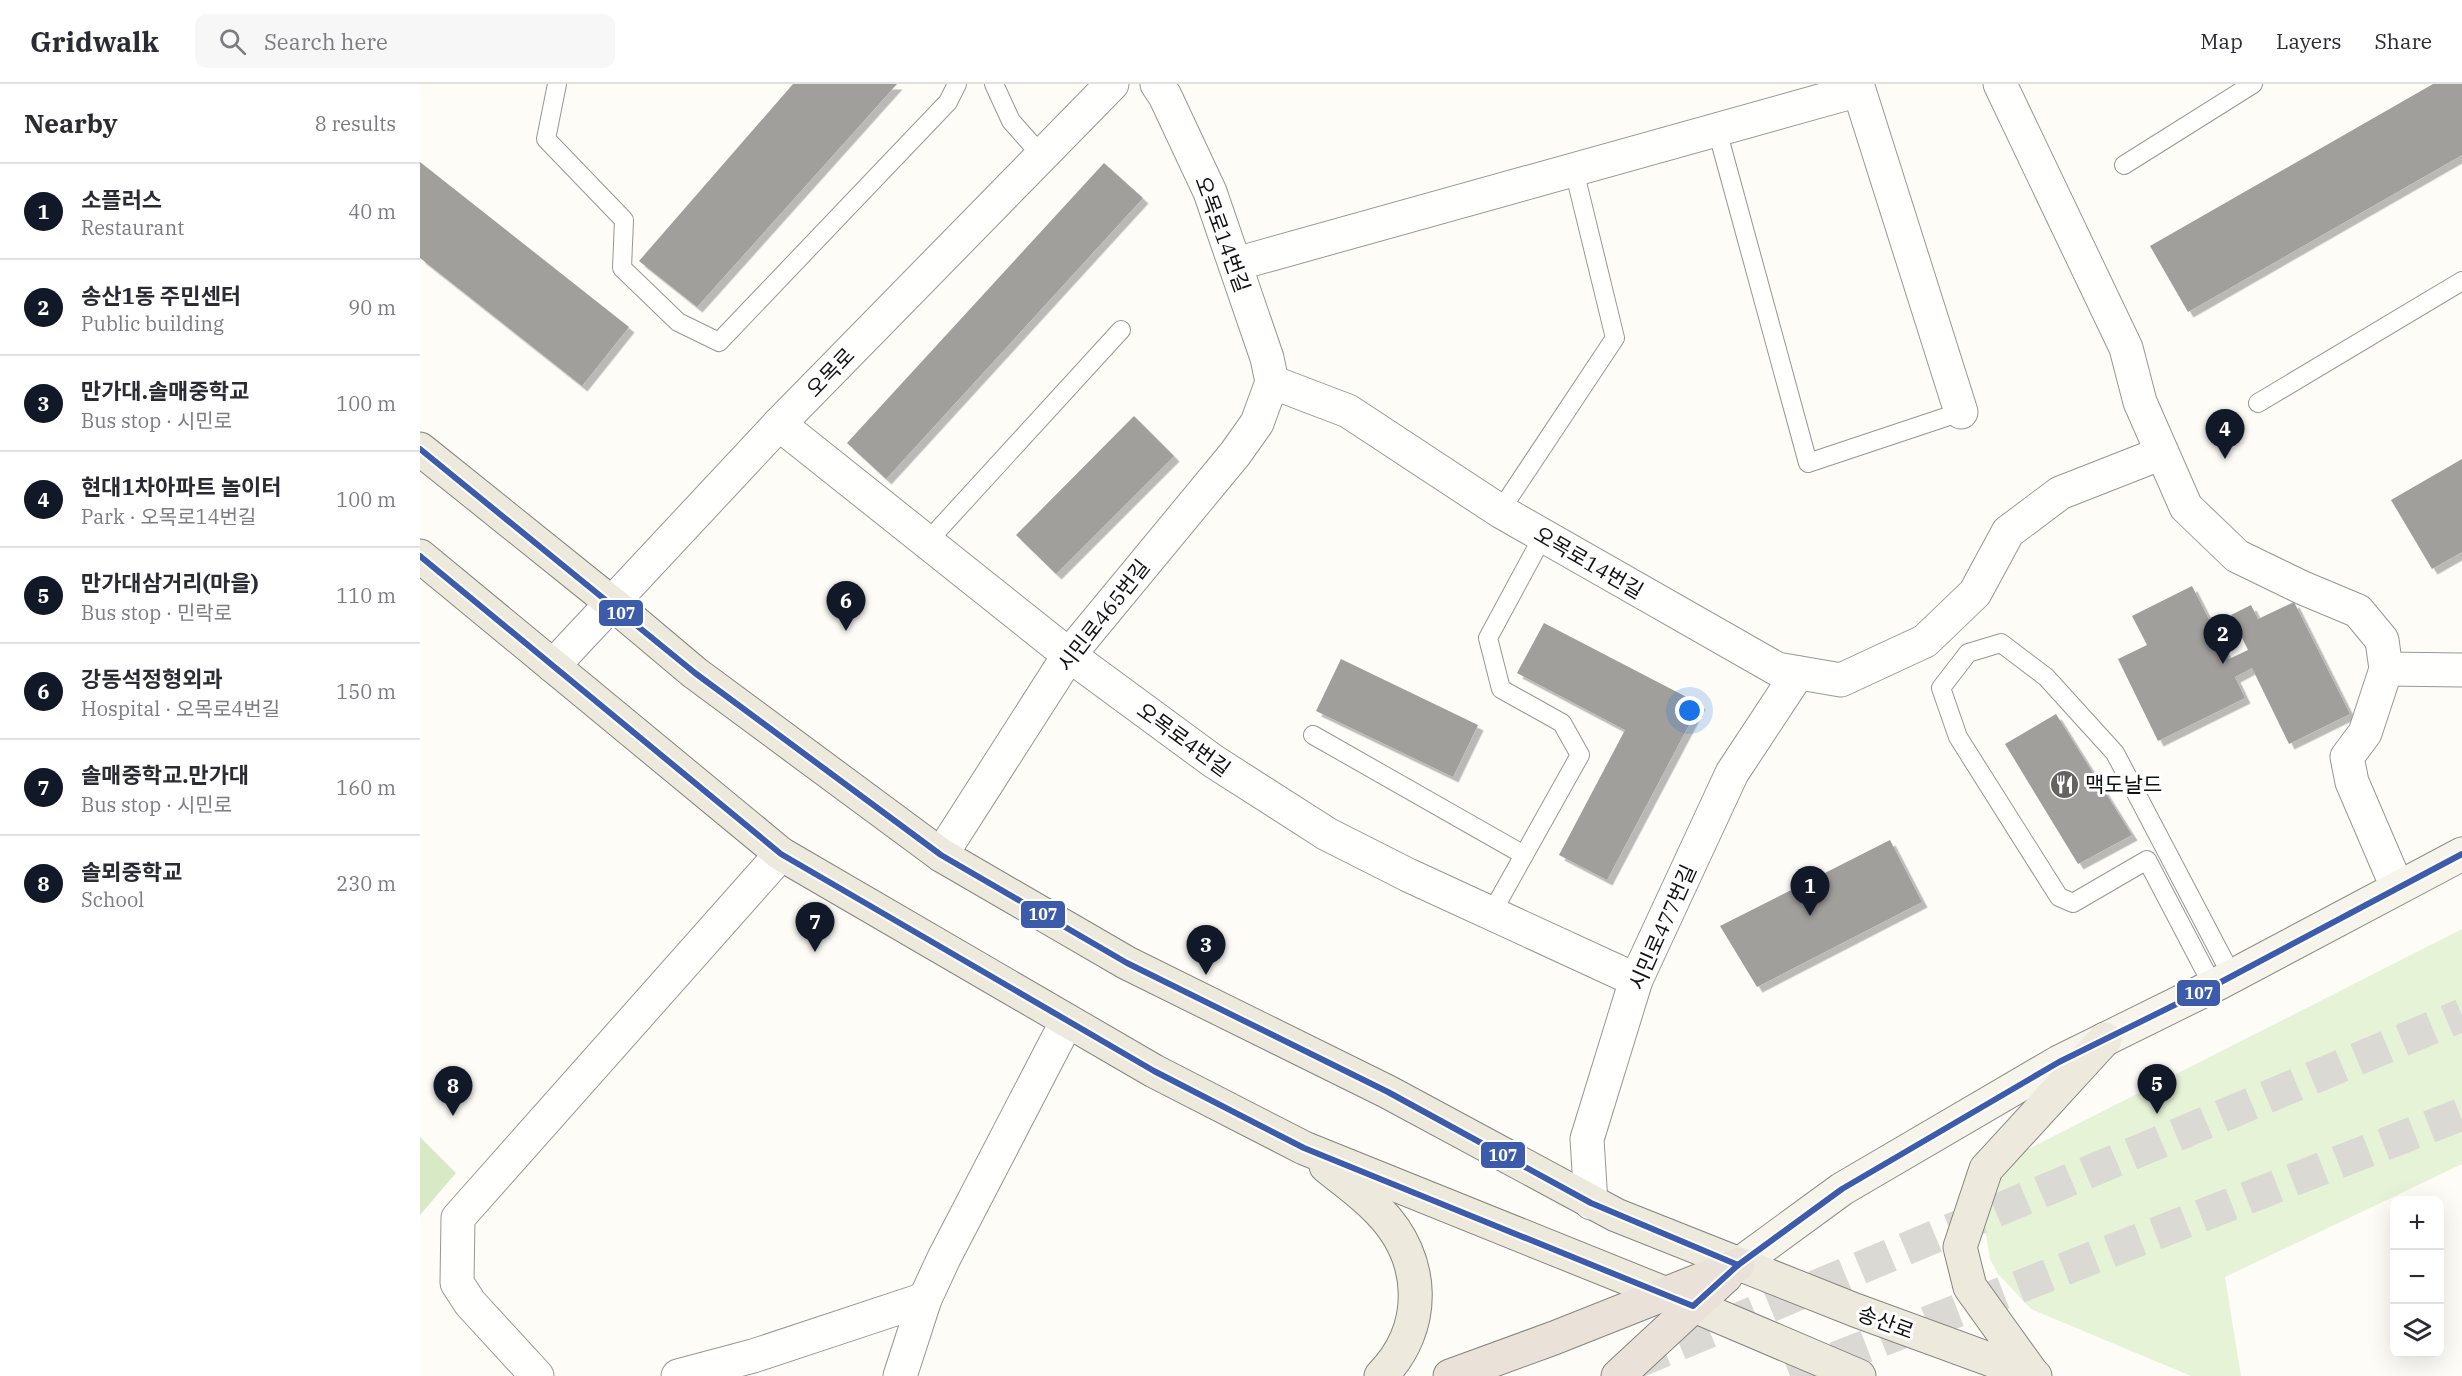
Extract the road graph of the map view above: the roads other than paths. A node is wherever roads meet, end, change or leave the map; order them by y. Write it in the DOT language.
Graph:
graph roads {
  1 [pos="557,84"];
  2 [pos="957,84"];
  3 [pos="994,84"];
  4 [pos="1112,84"];
  5 [pos="1157,84"];
  6 [pos="2000,84"];
  7 [pos="2253,84"];
  8 [pos="1818,92"];
  9 [pos="1717,130"];
  10 [pos="1042,156"];
  11 [pos="2124,165"];
  12 [pos="1574,170"];
  13 [pos="1236,264"];
  14 [pos="2462,281"];
  15 [pos="1121,330"];
  16 [pos="1272,382"];
  17 [pos="2258,403"];
  18 [pos="1961,412"];
  19 [pos="778,424"];
  20 [pos="420,449"];
  21 [pos="2162,453"];
  22 [pos="1500,511"];
  23 [pos="1542,536"];
  24 [pos="927,542"];
  25 [pos="420,555"];
  26 [pos="613,604"];
  27 [pos="1069,655"];
  28 [pos="553,666"];
  29 [pos="2386,669"];
  30 [pos="2462,670"];
  31 [pos="1798,673"];
  32 [pos="1314,735"];
  33 [pos="781,854"];
  34 [pos="2462,854"];
  35 [pos="941,855"];
  36 [pos="1524,855"];
  37 [pos="2397,887"];
  38 [pos="1491,914"];
  39 [pos="1636,980"];
  40 [pos="2222,981"];
  41 [pos="1067,1021"];
  42 [pos="2105,1039"];
  43 [pos="1304,1148"];
  44 [pos="1591,1203"];
  45 [pos="1738,1265"];
  46 [pos="925,1299"];
  47 [pos="1679,1299"];
  48 [pos="753,1366"];
  49 [pos="1624,1373"];
  50 [pos="537,1376"];
  51 [pos="678,1376"];
  52 [pos="900,1376"];
  53 [pos="1381,1376"];
  54 [pos="1450,1376"];
  55 [pos="1859,1376"];
  56 [pos="2035,1376"];
  1 -- 2 [label="lane"];
  3 -- 10 [label="lane"];
  4 -- 10 [label="street, 오목로"];
  5 -- 13 [label="street, 오목로14번길"];
  6 -- 21 [label="street"];
  7 -- 11 [label="lane"];
  8 -- 9 [label="street"];
  8 -- 18 [label="street"];
  9 -- 12 [label="street"];
  9 -- 18 [label="lane"];
  10 -- 19 [label="street, 오목로"];
  12 -- 13 [label="street"];
  12 -- 22 [label="lane"];
  13 -- 16 [label="street, 오목로14번길"];
  14 -- 17 [label="lane"];
  15 -- 24 [label="lane"];
  16 -- 22 [label="street, 오목로14번길"];
  16 -- 27 [label="street, 시민로465번길"];
  19 -- 24 [label="street, 오목로4번길"];
  19 -- 26 [label="street, 오목로"];
  20 -- 26 [label="main road, 송산로"];
  21 -- 29 [label="street"];
  21 -- 31 [label="street, 오목로14번길"];
  22 -- 23 [label="street, 오목로14번길"];
  23 -- 31 [label="street, 오목로14번길"];
  23 -- 36 [label="lane"];
  24 -- 27 [label="street, 오목로4번길"];
  25 -- 28 [label="main road"];
  26 -- 28 [label="street, 오목로"];
  26 -- 35 [label="main road, 송산로"];
  27 -- 35 [label="street, 시민로465번길"];
  27 -- 38 [label="street, 오목로4번길"];
  28 -- 33 [label="main road"];
  29 -- 30 [label="street"];
  29 -- 37 [label="street"];
  31 -- 39 [label="street, 시민로477번길"];
  32 -- 36 [label="lane"];
  33 -- 41 [label="main road"];
  33 -- 50 [label="street"];
  34 -- 37 [label="main road"];
  35 -- 44 [label="main road, 송산로"];
  36 -- 38 [label="lane"];
  37 -- 40 [label="main road"];
  38 -- 39 [label="street, 오목로4번길"];
  39 -- 44 [label="street, 시민로477번길"];
  40 -- 40 [label="lane"];
  40 -- 42 [label="main road"];
  41 -- 43 [label="main road"];
  41 -- 46 [label="street"];
  42 -- 45 [label="main road"];
  42 -- 56 [label="main road"];
  43 -- 47 [label="main road"];
  43 -- 53 [label="main road"];
  44 -- 45 [label="main road, 송산로"];
  45 -- 47 [label="highway"];
  45 -- 56 [label="main road, 송산로"];
  46 -- 48 [label="street"];
  46 -- 52 [label="street"];
  47 -- 49 [label="highway"];
  47 -- 54 [label="highway"];
  47 -- 55 [label="main road"];
  48 -- 51 [label="street"];
}
